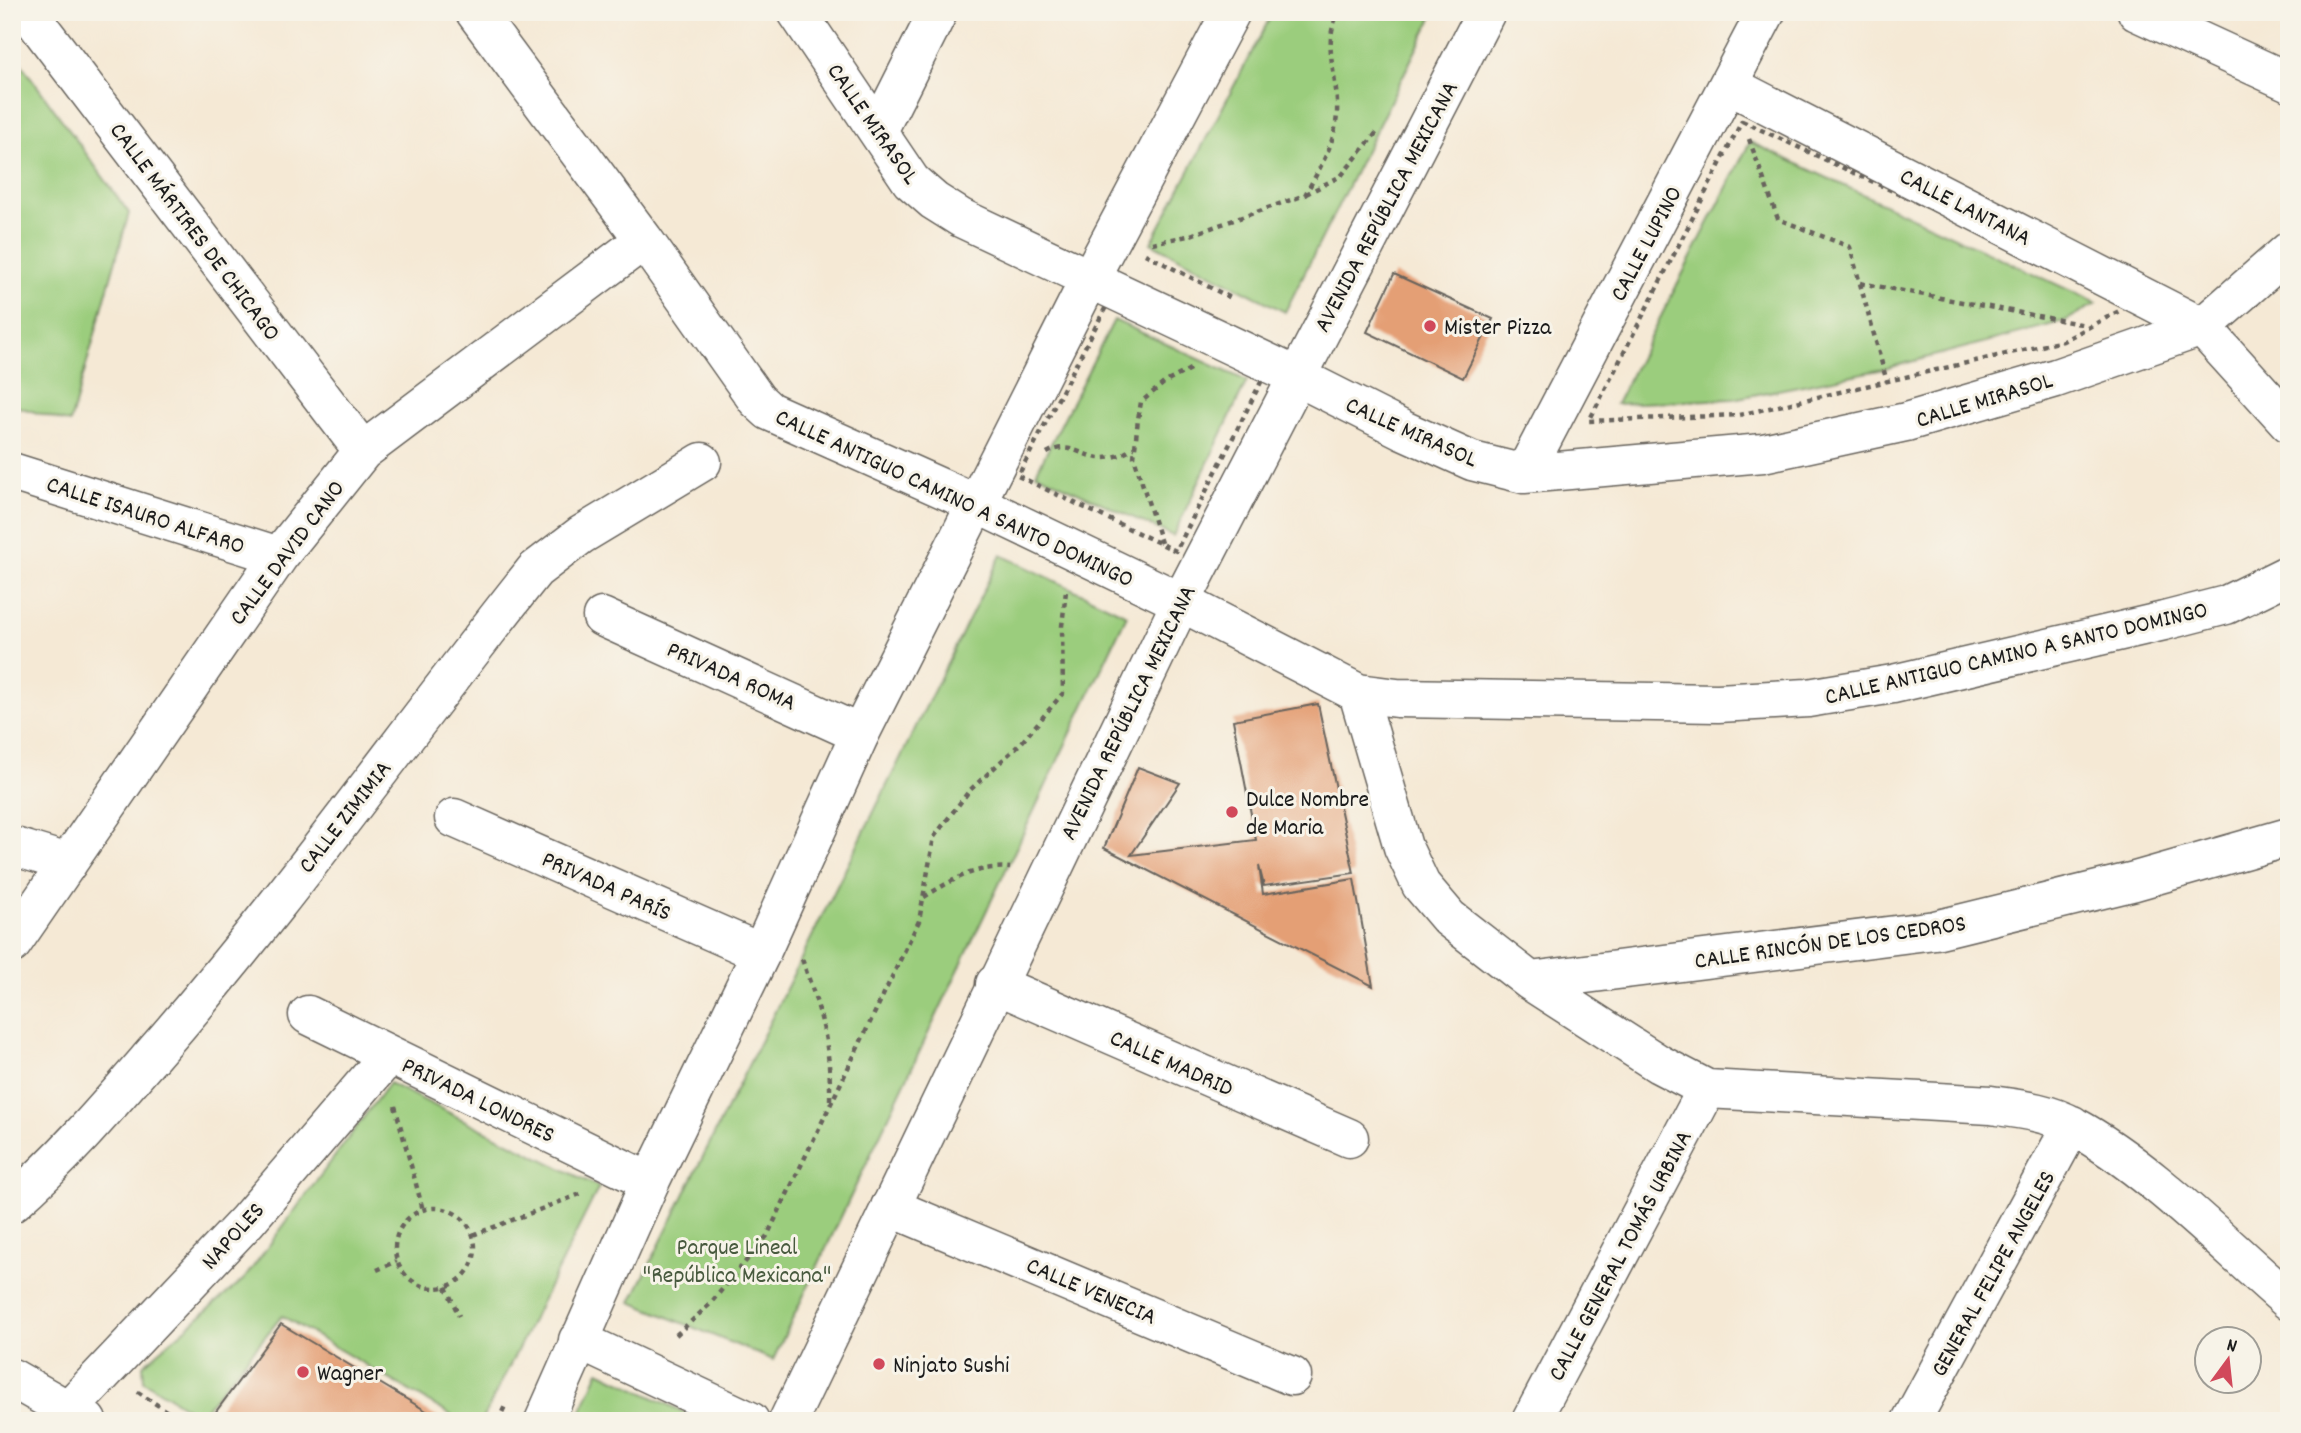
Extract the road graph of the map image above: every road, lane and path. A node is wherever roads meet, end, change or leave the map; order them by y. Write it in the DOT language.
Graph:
graph roads {
  1 [pos="28,12"];
  2 [pos="475,12"];
  3 [pos="797,12"];
  4 [pos="938,12"];
  5 [pos="1231,12"];
  6 [pos="1339,12"];
  7 [pos="1486,12"];
  8 [pos="1766,12"];
  9 [pos="2137,12"];
  10 [pos="2289,82"];
  11 [pos="1729,85"];
  12 [pos="1742,121"];
  13 [pos="1383,126"];
  14 [pos="878,131"];
  15 [pos="1305,195"];
  16 [pos="644,240"];
  17 [pos="1141,245"];
  18 [pos="2289,251"];
  19 [pos="1144,254"];
  20 [pos="1089,280"];
  21 [pos="1860,283"];
  22 [pos="1241,303"];
  23 [pos="2091,326"];
  24 [pos="2202,327"];
  25 [pos="1210,348"];
  26 [pos="1203,357"];
  27 [pos="1196,366"];
  28 [pos="1296,376"];
  29 [pos="1887,382"];
  30 [pos="2289,423"];
  31 [pos="1135,447"];
  32 [pos="363,450"];
  33 [pos="1044,455"];
  34 [pos="1033,461"];
  35 [pos="702,462"];
  36 [pos="1023,467"];
  37 [pos="12,472"];
  38 [pos="1524,474"];
  39 [pos="977,504"];
  40 [pos="1161,544"];
  41 [pos="279,556"];
  42 [pos="2289,574"];
  43 [pos="1067,581"];
  44 [pos="1181,602"];
  45 [pos="602,617"];
  46 [pos="1358,694"];
  47 [pos="860,734"];
  48 [pos="454,818"];
  49 [pos="2289,837"];
  50 [pos="12,846"];
  51 [pos="68,863"];
  52 [pos="1022,869"];
  53 [pos="923,898"];
  54 [pos="12,944"];
  55 [pos="799,952"];
  56 [pos="761,953"];
  57 [pos="1530,981"];
  58 [pos="995,984"];
  59 [pos="308,1015"];
  60 [pos="389,1055"];
  61 [pos="1707,1089"];
  62 [pos="393,1096"];
  63 [pos="830,1108"];
  64 [pos="2072,1125"];
  65 [pos="1349,1138"];
  66 [pos="650,1182"];
  67 [pos="586,1191"];
  68 [pos="12,1203"];
  69 [pos="890,1207"];
  70 [pos="423,1210"];
  71 [pos="473,1234"];
  72 [pos="397,1262"];
  73 [pos="377,1270"];
  74 [pos="446,1287"];
  75 [pos="2289,1301"];
  76 [pos="459,1316"];
  77 [pos="663,1330"];
  78 [pos="676,1335"];
  79 [pos="578,1340"];
  80 [pos="687,1340"];
  81 [pos="1292,1376"];
  82 [pos="12,1378"];
  83 [pos="127,1384"];
  84 [pos="509,1397"];
  85 [pos="78,1415"];
  86 [pos="181,1421"];
  87 [pos="498,1421"];
  88 [pos="544,1421"];
  89 [pos="750,1421"];
  90 [pos="788,1421"];
  91 [pos="1531,1421"];
  92 [pos="1911,1421"];
  1 -- 32 [label="street, CALLE MÁRTIRES DE CHICAGO"];
  2 -- 16 [label="street, CALLE ANTIGUO CAMINO A SANTO DOMINGO"];
  3 -- 14 [label="street, CALLE MIRASOL"];
  4 -- 14 [label="street"];
  5 -- 20 [label="street"];
  6 -- 15 [label="path"];
  7 -- 28 [label="street, AVENIDA REPÚBLICA MEXICANA"];
  8 -- 11 [label="street, CALLE LUPINO"];
  9 -- 10 [label="street"];
  11 -- 24 [label="street, CALLE LANTANA"];
  11 -- 38 [label="street, CALLE LUPINO"];
  12 -- 21 [label="path"];
  12 -- 23 [label="path"];
  12 -- 29 [label="path"];
  13 -- 15 [label="path"];
  14 -- 20 [label="street, CALLE MIRASOL"];
  15 -- 17 [label="path"];
  16 -- 32 [label="street, CALLE DAVID CANO"];
  16 -- 39 [label="street, CALLE ANTIGUO CAMINO A SANTO DOMINGO"];
  18 -- 24 [label="street, CALLE MIRASOL"];
  19 -- 22 [label="path"];
  20 -- 28 [label="street, CALLE MIRASOL"];
  20 -- 39 [label="street"];
  21 -- 23 [label="path"];
  21 -- 29 [label="path"];
  23 -- 29 [label="path"];
  24 -- 30 [label="street"];
  24 -- 38 [label="street, CALLE MIRASOL"];
  25 -- 26 [label="path"];
  25 -- 36 [label="path"];
  25 -- 40 [label="path"];
  27 -- 31 [label="path"];
  28 -- 38 [label="street, CALLE MIRASOL"];
  28 -- 44 [label="street, AVENIDA REPÚBLICA MEXICANA"];
  31 -- 33 [label="path"];
  31 -- 40 [label="path"];
  32 -- 41 [label="street, CALLE DAVID CANO"];
  34 -- 36 [label="path"];
  35 -- 68 [label="street, CALLE ZIMIMIA"];
  36 -- 40 [label="path"];
  37 -- 41 [label="street, CALLE ISAURO ALFARO"];
  39 -- 44 [label="street, CALLE ANTIGUO CAMINO A SANTO DOMINGO"];
  39 -- 47 [label="street"];
  41 -- 51 [label="street, CALLE DAVID CANO"];
  42 -- 46 [label="street, CALLE ANTIGUO CAMINO A SANTO DOMINGO"];
  43 -- 53 [label="path"];
  44 -- 46 [label="street, CALLE ANTIGUO CAMINO A SANTO DOMINGO"];
  44 -- 58 [label="street, AVENIDA REPÚBLICA MEXICANA"];
  45 -- 47 [label="street, PRIVADA ROMA"];
  46 -- 57 [label="street"];
  47 -- 56 [label="street"];
  48 -- 56 [label="street, PRIVADA PARÍS"];
  49 -- 57 [label="street, CALLE RINCÓN DE LOS CEDROS"];
  50 -- 51 [label="street"];
  51 -- 54 [label="street, CALLE DAVID CANO"];
  52 -- 53 [label="path"];
  53 -- 63 [label="path"];
  55 -- 63 [label="path"];
  56 -- 66 [label="street"];
  57 -- 61 [label="street"];
  58 -- 65 [label="street, CALLE MADRID"];
  58 -- 69 [label="street, AVENIDA REPÚBLICA MEXICANA"];
  59 -- 60 [label="street, PRIVADA LONDRES"];
  60 -- 66 [label="street, PRIVADA LONDRES"];
  60 -- 85 [label="street, NAPOLES"];
  61 -- 64 [label="street"];
  61 -- 91 [label="street, CALLE GENERAL TOMÁS URBINA"];
  62 -- 70 [label="path"];
  63 -- 78 [label="path"];
  64 -- 75 [label="street"];
  64 -- 92 [label="street, GENERAL FELIPE ANGELES"];
  66 -- 79 [label="street"];
  67 -- 71 [label="path"];
  69 -- 81 [label="street, CALLE VENECIA"];
  69 -- 90 [label="street, AVENIDA REPÚBLICA MEXICANA"];
  70 -- 71 [label="path"];
  70 -- 72 [label="path"];
  71 -- 74 [label="path"];
  72 -- 73 [label="path"];
  72 -- 74 [label="path"];
  74 -- 76 [label="path"];
  77 -- 78 [label="path"];
  78 -- 80 [label="path"];
  79 -- 88 [label="street"];
  79 -- 89 [label="street"];
  82 -- 85 [label="street"];
  83 -- 86 [label="path"];
  84 -- 87 [label="path"];
}
